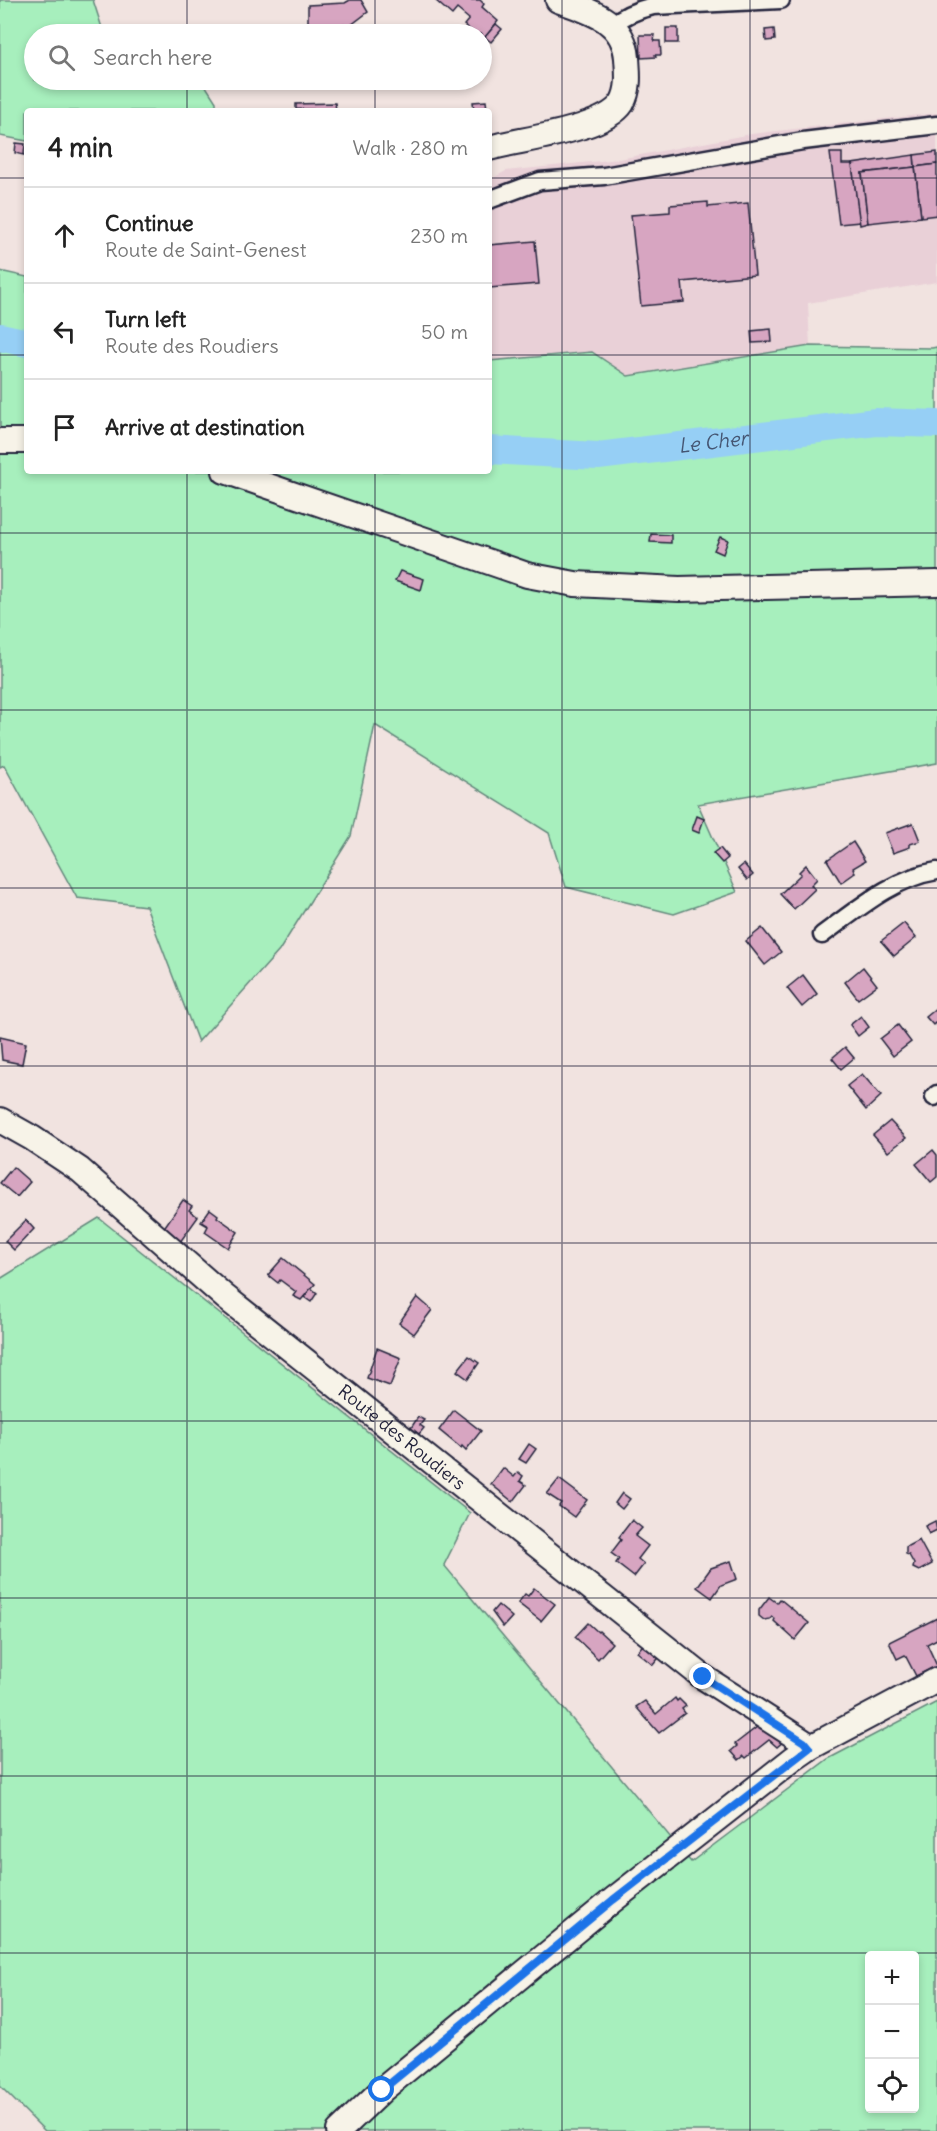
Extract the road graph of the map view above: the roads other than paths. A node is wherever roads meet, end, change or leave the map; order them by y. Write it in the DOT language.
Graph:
graph roads {
  1 [pos="558,0"];
  2 [pos="781,0"];
  3 [pos="612,25"];
  4 [pos="937,125"];
  5 [pos="492,147"];
  6 [pos="492,199"];
  7 [pos="0,441"];
  8 [pos="24,441"];
  9 [pos="234,474"];
  10 [pos="937,583"];
  11 [pos="937,871"];
  12 [pos="822,935"];
  13 [pos="0,1120"];
  14 [pos="937,1680"];
  15 [pos="809,1748"];
  16 [pos="339,2131"];
  1 -- 3 [label="street"];
  2 -- 3 [label="street"];
  3 -- 5 [label="street"];
  4 -- 6 [label="street"];
  7 -- 8 [label="street"];
  9 -- 10 [label="street"];
  11 -- 12 [label="street"];
  13 -- 15 [label="street, Route des Roudiers"];
  14 -- 15 [label="street"];
  15 -- 16 [label="street"];
}
